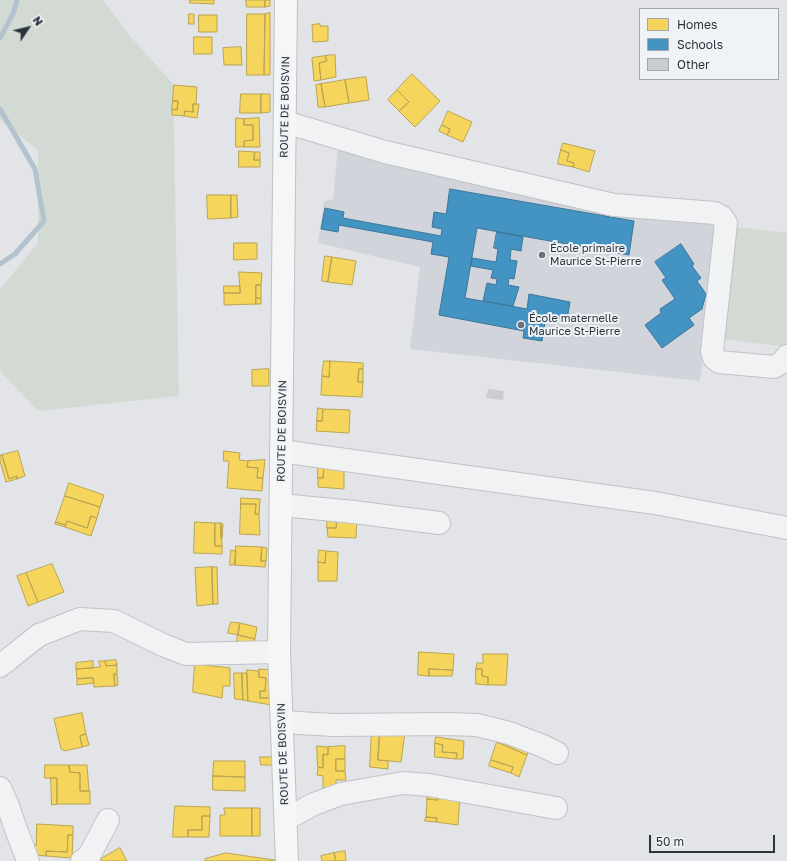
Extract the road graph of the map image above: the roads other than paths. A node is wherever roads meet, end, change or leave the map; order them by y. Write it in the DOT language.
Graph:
graph roads {
  1 [pos="286,0"];
  2 [pos="285,122"];
  3 [pos="787,356"];
  4 [pos="281,451"];
  5 [pos="281,505"];
  6 [pos="439,523"];
  7 [pos="787,528"];
  8 [pos="279,652"];
  9 [pos="0,666"];
  10 [pos="282,722"];
  11 [pos="557,753"];
  12 [pos="0,788"];
  13 [pos="556,808"];
  14 [pos="286,819"];
  15 [pos="108,820"];
  16 [pos="28,861"];
  17 [pos="82,861"];
  18 [pos="287,861"];
  1 -- 2 [label="main road, ROUTE DE BOISVIN"];
  2 -- 3 [label="street"];
  2 -- 4 [label="main road, ROUTE DE BOISVIN"];
  4 -- 5 [label="main road, ROUTE DE BOISVIN"];
  4 -- 7 [label="street"];
  5 -- 6 [label="street"];
  5 -- 8 [label="main road, ROUTE DE BOISVIN"];
  8 -- 9 [label="street"];
  8 -- 10 [label="main road, ROUTE DE BOISVIN"];
  10 -- 11 [label="street"];
  10 -- 14 [label="main road, ROUTE DE BOISVIN"];
  12 -- 16 [label="street"];
  13 -- 14 [label="street"];
  14 -- 18 [label="main road, ROUTE DE BOISVIN"];
  15 -- 17 [label="street"];
}
